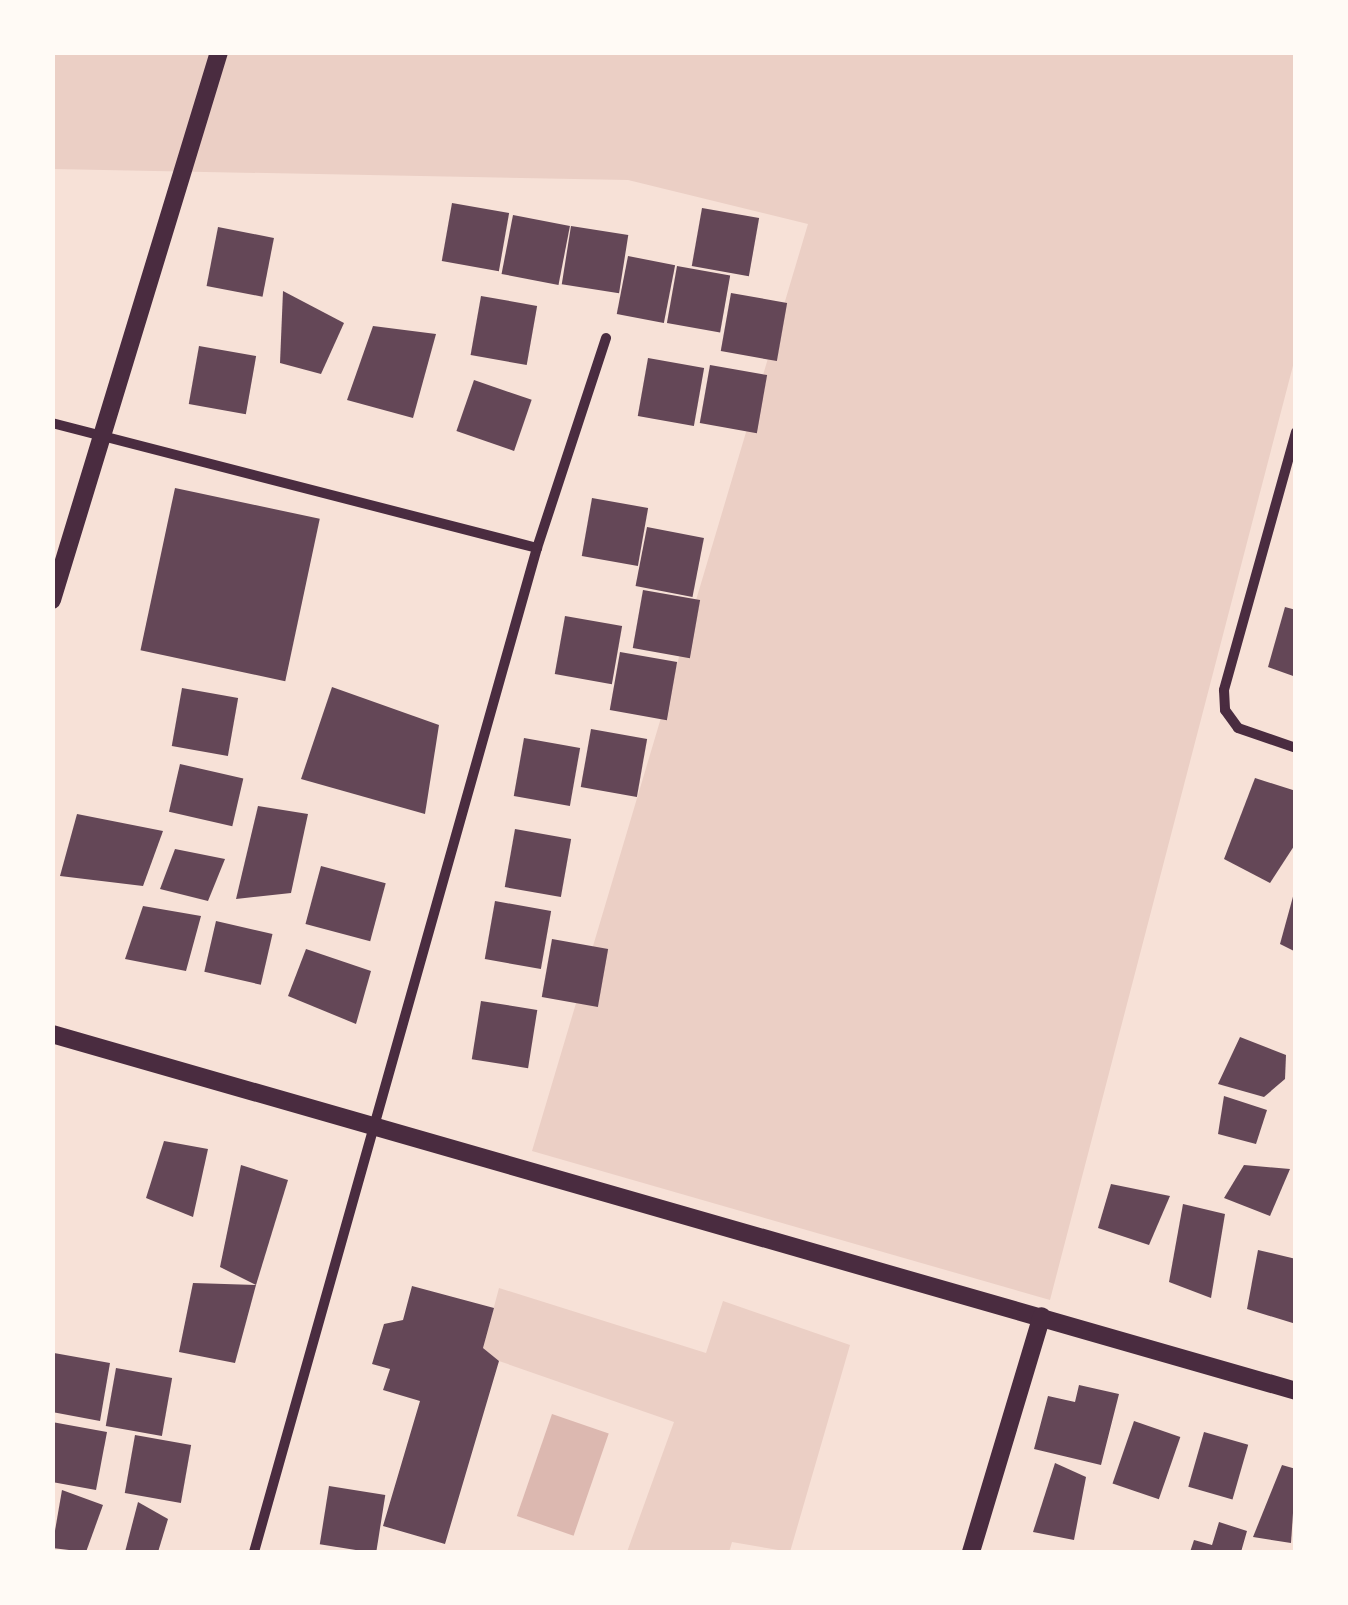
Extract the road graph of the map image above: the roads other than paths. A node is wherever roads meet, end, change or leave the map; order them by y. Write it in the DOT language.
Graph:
graph roads {
  1 [pos="218,52"];
  2 [pos="606,338"];
  3 [pos="52,423"];
  4 [pos="1296,432"];
  5 [pos="101,437"];
  6 [pos="537,548"];
  7 [pos="52,600"];
  8 [pos="1296,748"];
  9 [pos="52,1034"];
  10 [pos="377,1124"];
  11 [pos="1042,1316"];
  12 [pos="1296,1391"];
  13 [pos="254,1552"];
  14 [pos="971,1552"];
  1 -- 5 [label="street"];
  2 -- 6 [label="street"];
  3 -- 5 [label="street"];
  4 -- 8 [label="street"];
  5 -- 6 [label="street"];
  5 -- 7 [label="street"];
  6 -- 10 [label="street"];
  9 -- 10 [label="street"];
  10 -- 11 [label="street"];
  10 -- 13 [label="street"];
  11 -- 12 [label="street"];
  11 -- 14 [label="street"];
}
